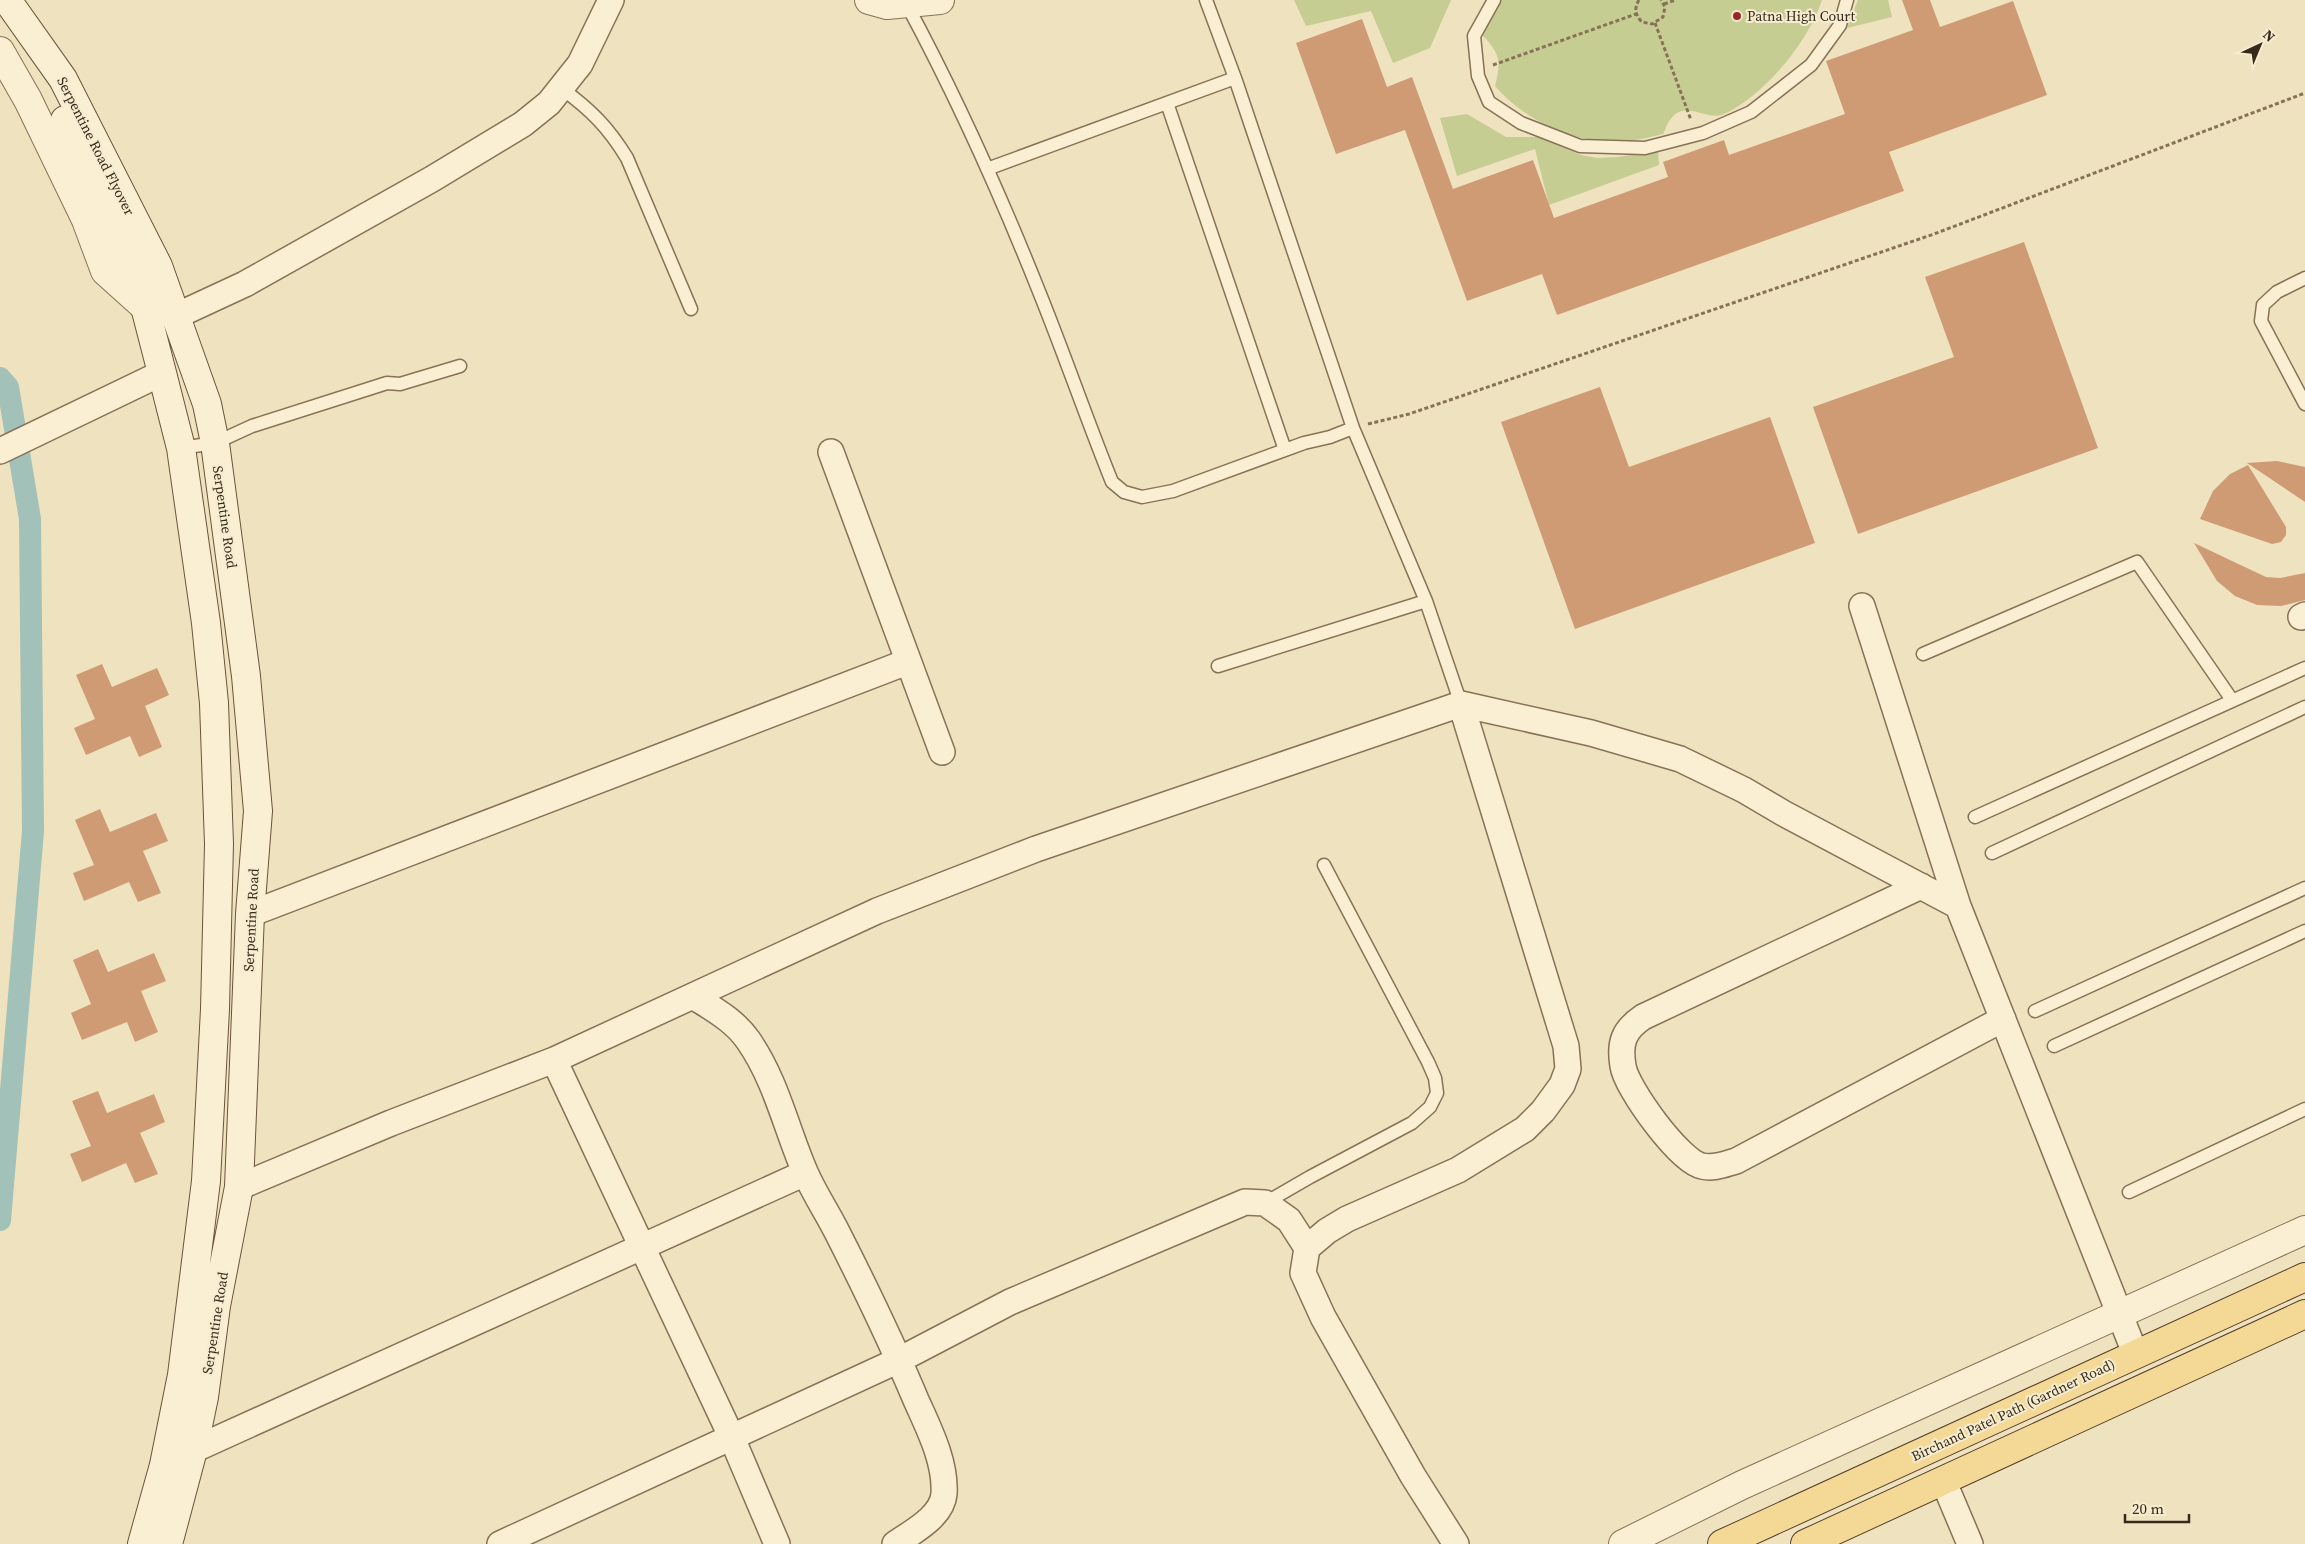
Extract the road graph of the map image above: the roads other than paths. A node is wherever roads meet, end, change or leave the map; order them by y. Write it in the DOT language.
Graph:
graph roads {
  1 [pos="7,0"];
  2 [pos="611,0"];
  3 [pos="940,0"];
  4 [pos="1206,0"];
  5 [pos="1494,0"];
  6 [pos="1847,0"];
  7 [pos="875,1"];
  8 [pos="907,4"];
  9 [pos="0,51"];
  10 [pos="1235,78"];
  11 [pos="561,88"];
  12 [pos="1167,103"];
  13 [pos="987,169"];
  14 [pos="2305,278"];
  15 [pos="156,302"];
  16 [pos="691,309"];
  17 [pos="460,366"];
  18 [pos="162,373"];
  19 [pos="2305,404"];
  20 [pos="1353,428"];
  21 [pos="215,442"];
  22 [pos="181,448"];
  23 [pos="1285,450"];
  24 [pos="0,451"];
  25 [pos="831,452"];
  26 [pos="230,551"];
  27 [pos="196,557"];
  28 [pos="1426,601"];
  29 [pos="1862,606"];
  30 [pos="1923,654"];
  31 [pos="907,662"];
  32 [pos="1218,666"];
  33 [pos="2305,668"];
  34 [pos="246,676"];
  35 [pos="212,677"];
  36 [pos="2232,700"];
  37 [pos="1460,704"];
  38 [pos="2305,707"];
  39 [pos="942,752"];
  40 [pos="1975,817"];
  41 [pos="1992,852"];
  42 [pos="1324,865"];
  43 [pos="1921,886"];
  44 [pos="2305,888"];
  45 [pos="1958,906"];
  46 [pos="250,914"];
  47 [pos="2305,931"];
  48 [pos="693,996"];
  49 [pos="2036,1011"];
  50 [pos="2003,1019"];
  51 [pos="2054,1046"];
  52 [pos="554,1060"];
  53 [pos="2305,1109"];
  54 [pos="805,1173"];
  55 [pos="239,1187"];
  56 [pos="2129,1192"];
  57 [pos="1265,1204"];
  58 [pos="2305,1230"];
  59 [pos="643,1247"];
  60 [pos="1307,1248"];
  61 [pos="2305,1277"];
  62 [pos="2119,1313"];
  63 [pos="2305,1314"];
  64 [pos="2135,1354"];
  65 [pos="899,1360"];
  66 [pos="732,1438"];
  67 [pos="193,1450"];
  68 [pos="1943,1480"];
  69 [pos="142,1544"];
  70 [pos="168,1544"];
  71 [pos="500,1544"];
  72 [pos="777,1544"];
  73 [pos="895,1544"];
  74 [pos="1456,1544"];
  75 [pos="1623,1544"];
  76 [pos="1722,1544"];
  77 [pos="1805,1544"];
  78 [pos="1970,1544"];
  1 -- 15 [label="main road, Serpentine Road Flyover"];
  1 -- 15 [label="main road, Serpentine Road Flyover"];
  2 -- 11 [label="street"];
  3 -- 8 [label="main road"];
  4 -- 10 [label="lane"];
  5 -- 6 [label="lane"];
  7 -- 8 [label="main road"];
  8 -- 13 [label="lane"];
  9 -- 15 [label="main road"];
  10 -- 12 [label="lane"];
  10 -- 20 [label="lane"];
  11 -- 15 [label="street"];
  11 -- 16 [label="lane"];
  12 -- 13 [label="lane"];
  12 -- 23 [label="lane"];
  13 -- 23 [label="lane"];
  14 -- 19 [label="lane"];
  15 -- 18 [label="main road"];
  15 -- 21 [label="main road, Serpentine Road"];
  17 -- 21 [label="lane"];
  18 -- 22 [label="main road"];
  18 -- 24 [label="street"];
  20 -- 23 [label="lane"];
  20 -- 28 [label="lane"];
  21 -- 22 [label="lane"];
  21 -- 26 [label="main road, Serpentine Road"];
  22 -- 27 [label="main road"];
  25 -- 31 [label="street"];
  26 -- 27 [label="main road"];
  26 -- 34 [label="main road, Serpentine Road"];
  27 -- 35 [label="main road"];
  28 -- 32 [label="lane"];
  28 -- 37 [label="lane"];
  29 -- 45 [label="street"];
  30 -- 36 [label="lane"];
  31 -- 39 [label="street"];
  31 -- 46 [label="street"];
  33 -- 36 [label="lane"];
  34 -- 35 [label="main road"];
  34 -- 46 [label="main road, Serpentine Road"];
  35 -- 69 [label="main road"];
  36 -- 40 [label="lane"];
  37 -- 43 [label="street"];
  37 -- 48 [label="street"];
  37 -- 60 [label="street"];
  38 -- 41 [label="lane"];
  42 -- 57 [label="lane"];
  43 -- 45 [label="street"];
  43 -- 50 [label="street"];
  44 -- 49 [label="lane"];
  45 -- 50 [label="street"];
  46 -- 55 [label="main road, Serpentine Road"];
  47 -- 51 [label="lane"];
  48 -- 52 [label="street"];
  48 -- 54 [label="street"];
  50 -- 62 [label="street"];
  52 -- 55 [label="street"];
  52 -- 59 [label="street"];
  53 -- 56 [label="lane"];
  54 -- 59 [label="street"];
  54 -- 65 [label="street"];
  55 -- 67 [label="main road, Serpentine Road"];
  57 -- 60 [label="street"];
  57 -- 65 [label="street"];
  58 -- 62 [label="main road"];
  59 -- 66 [label="street"];
  59 -- 67 [label="street"];
  60 -- 74 [label="street"];
  61 -- 64 [label="main road, Birchand Patel Path (Gardner Road)"];
  62 -- 64 [label="street"];
  62 -- 75 [label="main road"];
  63 -- 68 [label="main road"];
  64 -- 76 [label="main road, Birchand Patel Path (Gardner Road)"];
  65 -- 66 [label="street"];
  65 -- 73 [label="street"];
  66 -- 71 [label="street"];
  66 -- 72 [label="street"];
  67 -- 70 [label="main road, Serpentine Road"];
  68 -- 77 [label="main road"];
  68 -- 78 [label="street"];
}
